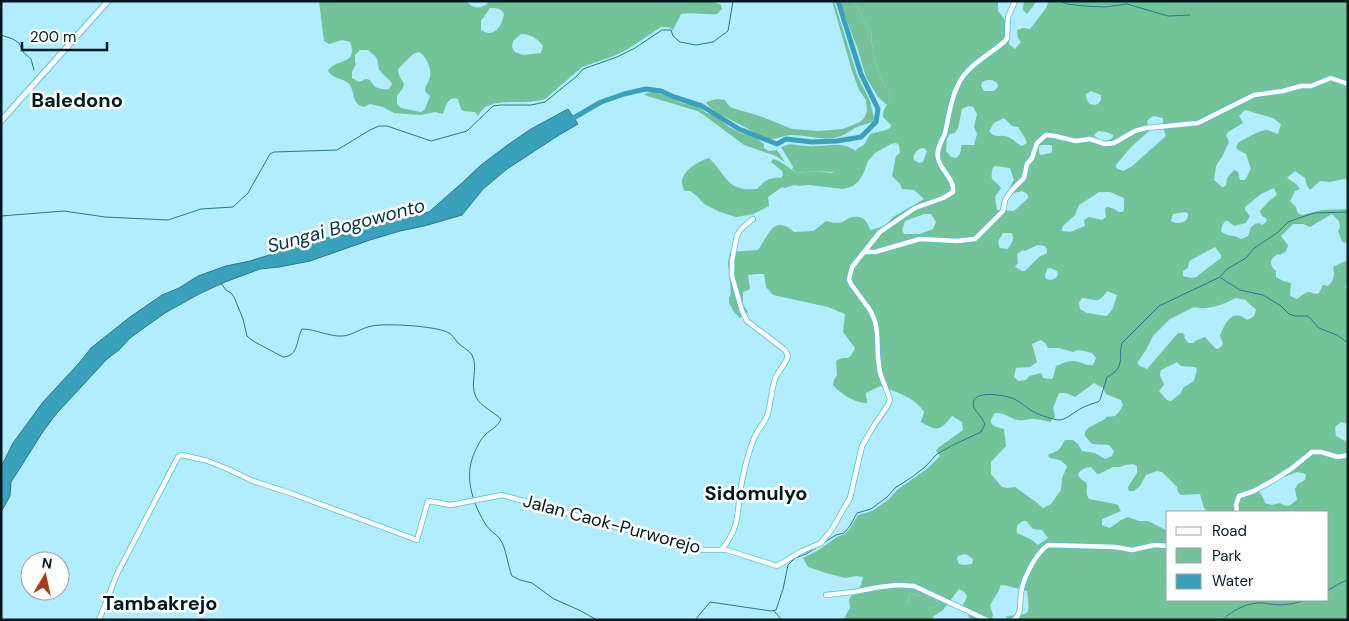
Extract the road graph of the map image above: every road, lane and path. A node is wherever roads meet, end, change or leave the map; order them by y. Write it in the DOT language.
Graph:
graph roads {
  1 [pos="108,1"];
  2 [pos="1015,1"];
  3 [pos="1348,84"];
  4 [pos="1,121"];
  5 [pos="753,219"];
  6 [pos="864,252"];
  7 [pos="1348,455"];
  8 [pos="1237,511"];
  9 [pos="1166,546"];
  10 [pos="722,549"];
  11 [pos="826,594"];
  12 [pos="99,620"];
  13 [pos="987,620"];
  14 [pos="1014,620"];
  1 -- 4 [label="main road"];
  2 -- 6 [label="street, Jalan Caok-Purworejo"];
  3 -- 6 [label="street"];
  5 -- 10 [label="street"];
  6 -- 10 [label="street, Jalan Caok-Purworejo"];
  7 -- 8 [label="street"];
  9 -- 14 [label="street"];
  10 -- 12 [label="street, Jalan Caok-Purworejo"];
  11 -- 13 [label="street"];
}
